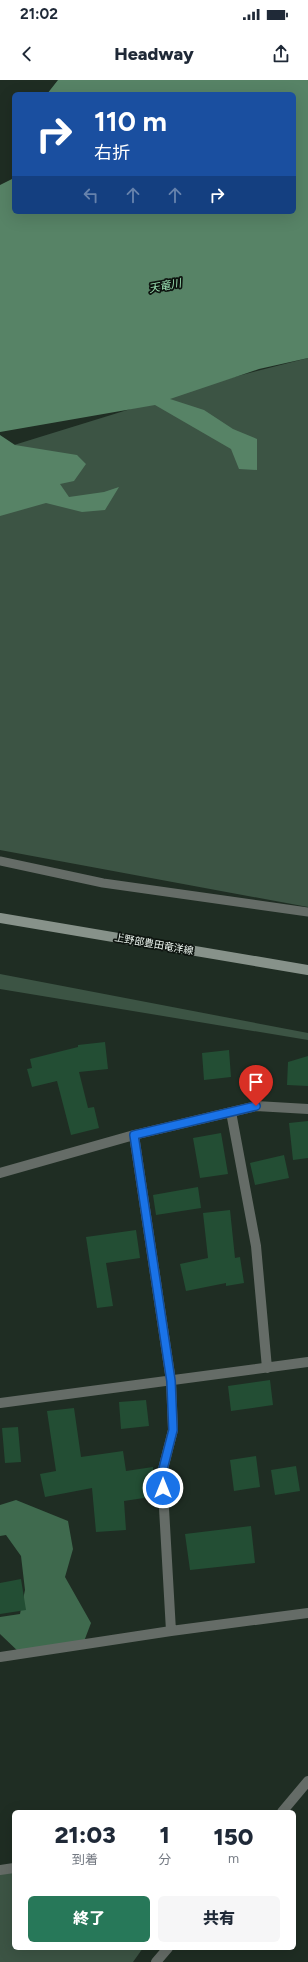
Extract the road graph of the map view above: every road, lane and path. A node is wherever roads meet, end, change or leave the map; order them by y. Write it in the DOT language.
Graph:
graph roads {
  1 [pos="0,861"];
  2 [pos="308,912"];
  3 [pos="0,918"];
  4 [pos="308,970"];
  5 [pos="308,1109"];
  6 [pos="232,1112"];
  7 [pos="134,1135"];
  8 [pos="0,1173"];
  9 [pos="308,1362"];
  10 [pos="267,1368"];
  11 [pos="171,1381"];
  12 [pos="0,1403"];
  13 [pos="308,1613"];
  14 [pos="171,1631"];
  15 [pos="0,1657"];
  16 [pos="308,1782"];
  17 [pos="284,1810"];
  18 [pos="12,1868"];
  19 [pos="0,1870"];
  20 [pos="166,1950"];
  21 [pos="156,1962"];
  1 -- 2 [label="lane"];
  3 -- 4 [label="main road, 上野部豊田竜洋線"];
  5 -- 6 [label="street"];
  6 -- 7 [label="street"];
  6 -- 10 [label="street"];
  7 -- 8 [label="street"];
  7 -- 11 [label="street"];
  9 -- 10 [label="street"];
  10 -- 11 [label="street"];
  11 -- 12 [label="street"];
  11 -- 14 [label="street"];
  13 -- 14 [label="street"];
  14 -- 15 [label="street"];
  16 -- 17 [label="street"];
  18 -- 19 [label="street"];
  20 -- 21 [label="street"];
}
